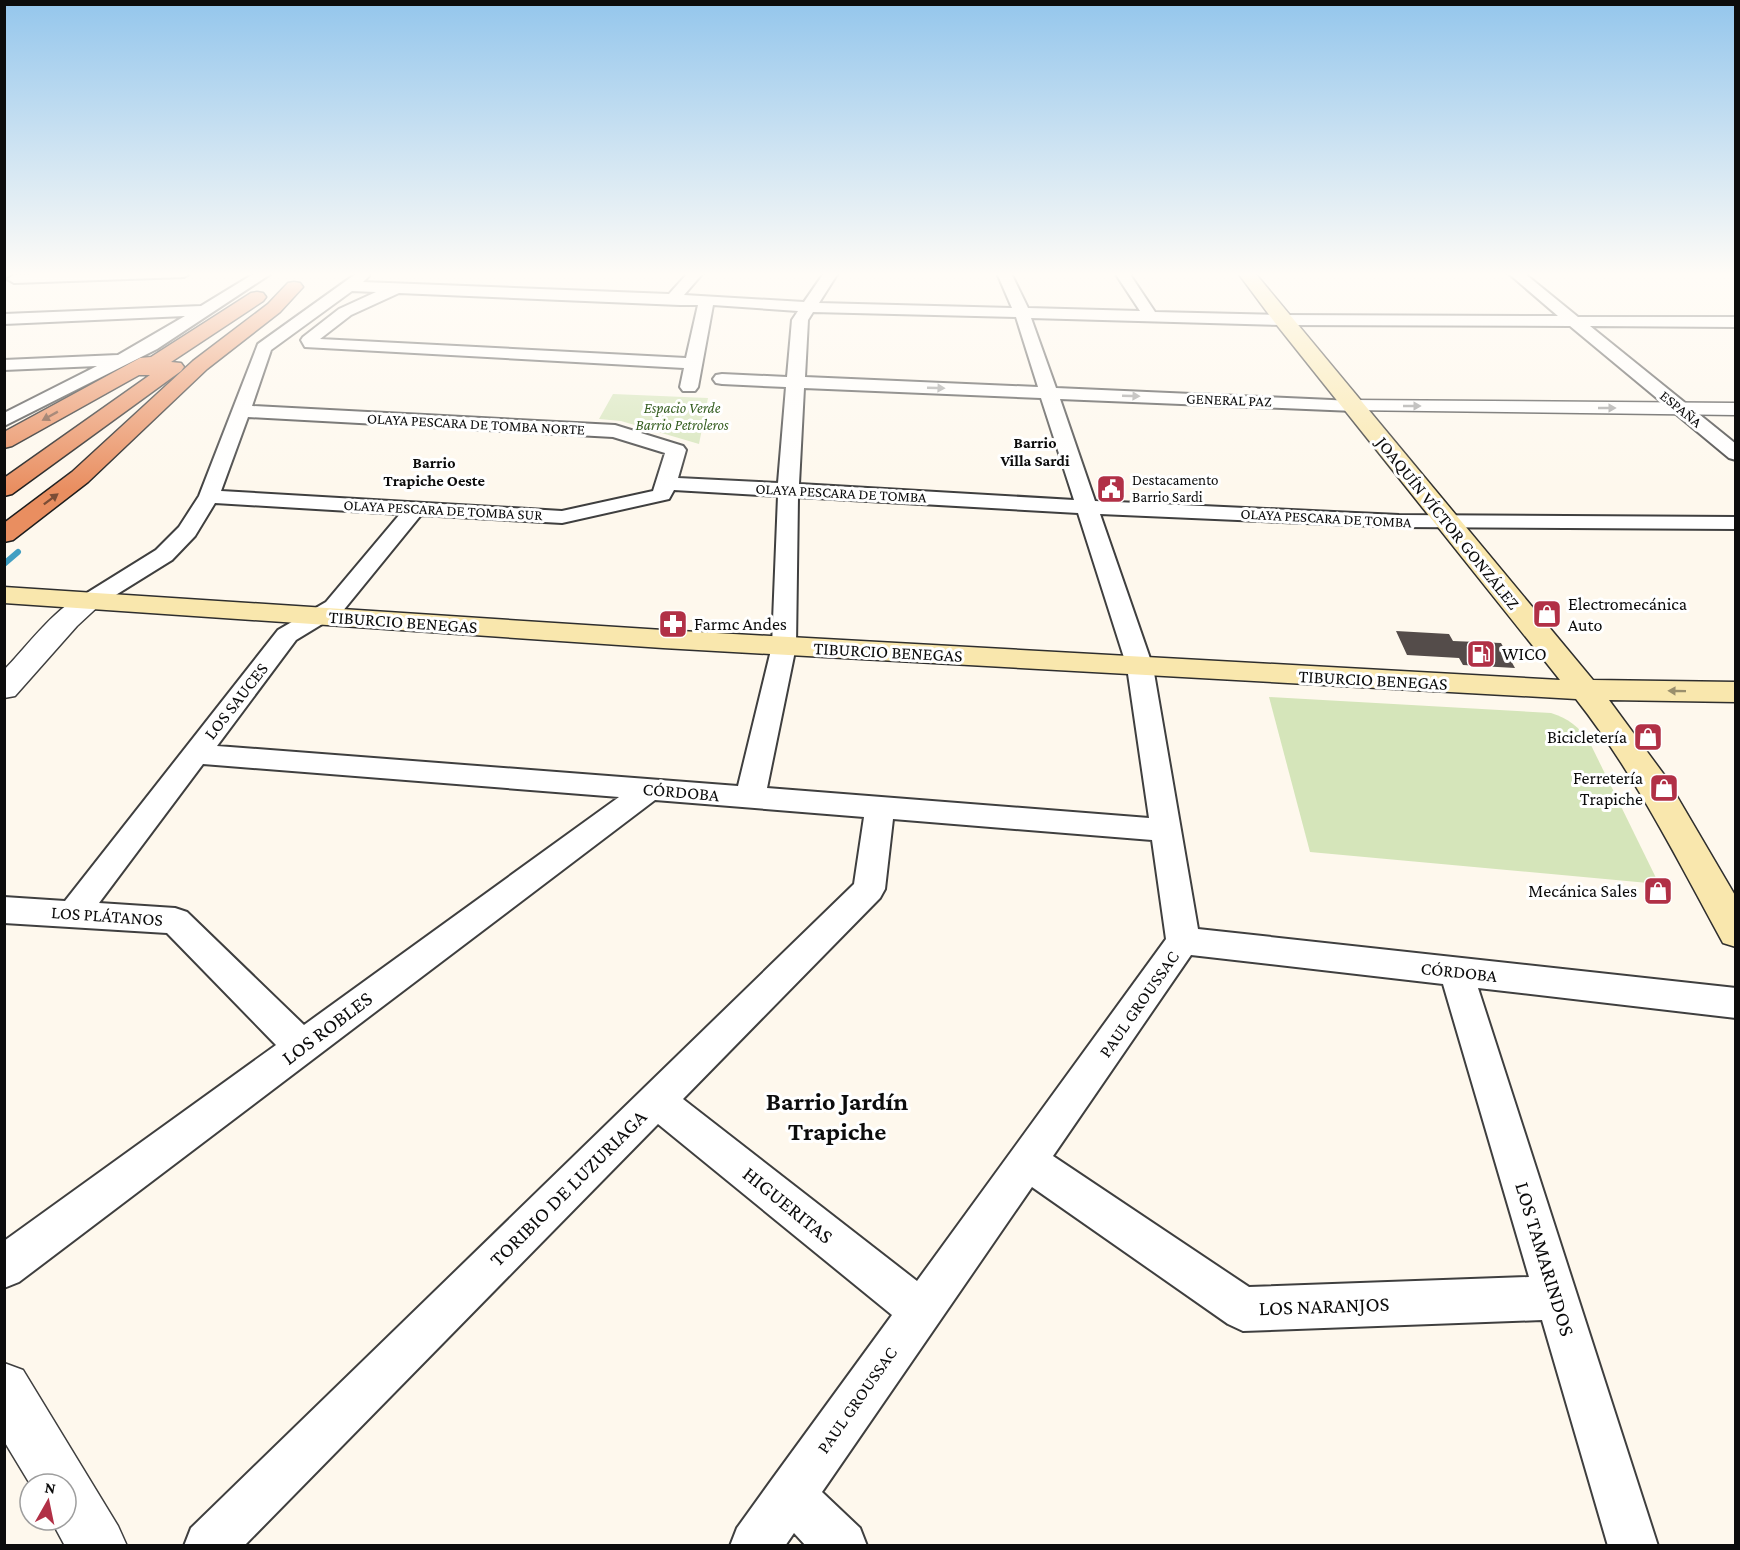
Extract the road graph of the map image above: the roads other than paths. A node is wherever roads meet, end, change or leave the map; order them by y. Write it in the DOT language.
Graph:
graph roads {
  1 [pos="153,345"];
  2 [pos="163,345"];
  3 [pos="172,345"];
  4 [pos="204,345"];
  5 [pos="226,345"];
  6 [pos="268,345"];
  7 [pos="338,345"];
  8 [pos="697,345"];
  9 [pos="798,345"];
  10 [pos="1033,345"];
  11 [pos="1303,345"];
  12 [pos="1603,345"];
  13 [pos="124,360"];
  14 [pos="694,363"];
  15 [pos="4,365"];
  16 [pos="722,379"];
  17 [pos="794,382"];
  18 [pos="689,387"];
  19 [pos="1048,393"];
  20 [pos="1354,406"];
  21 [pos="1679,408"];
  22 [pos="1736,409"];
  23 [pos="240,411"];
  24 [pos="7,419"];
  25 [pos="4,441"];
  26 [pos="1736,454"];
  27 [pos="4,468"];
  28 [pos="666,483"];
  29 [pos="4,489"];
  30 [pos="788,490"];
  31 [pos="209,496"];
  32 [pos="1085,507"];
  33 [pos="416,508"];
  34 [pos="1447,523"];
  35 [pos="1736,523"];
  36 [pos="4,534"];
  37 [pos="4,595"];
  38 [pos="90,601"];
  39 [pos="321,616"];
  40 [pos="784,646"];
  41 [pos="1140,667"];
  42 [pos="4,689"];
  43 [pos="1584,690"];
  44 [pos="1736,692"];
  45 [pos="195,754"];
  46 [pos="649,790"];
  47 [pos="750,798"];
  48 [pos="880,808"];
  49 [pos="1166,830"];
  50 [pos="4,910"];
  51 [pos="73,914"];
  52 [pos="1736,932"];
  53 [pos="1183,941"];
  54 [pos="1456,972"];
  55 [pos="1736,1004"];
  56 [pos="302,1047"];
  57 [pos="656,1100"];
  58 [pos="1028,1162"];
  59 [pos="4,1267"];
  60 [pos="1558,1298"];
  61 [pos="921,1310"];
  62 [pos="4,1389"];
  63 [pos="54,1472"];
  64 [pos="790,1495"];
  65 [pos="78,1512"];
  66 [pos="98,1545"];
  67 [pos="209,1545"];
  68 [pos="755,1545"];
  69 [pos="842,1545"];
  70 [pos="1633,1545"];
  1 -- 13 [label="street"];
  2 -- 25 [label="highway, one-way"];
  3 -- 27 [label="highway"];
  4 -- 29 [label="highway"];
  36 -- 5 [label="highway, one-way"];
  6 -- 23 [label="street"];
  7 -- 14 [label="street"];
  8 -- 14 [label="street"];
  9 -- 17 [label="street"];
  10 -- 19 [label="street, PAUL GROUSSAC"];
  11 -- 20 [label="main road, JOAQUÍN VÍCTOR GONZÁLEZ"];
  12 -- 21 [label="street, ESPAÑA"];
  13 -- 15 [label="street"];
  13 -- 24 [label="street"];
  14 -- 18 [label="street"];
  16 -- 17 [label="street, GENERAL PAZ"];
  17 -- 19 [label="street, GENERAL PAZ, one-way"];
  17 -- 30 [label="street"];
  19 -- 20 [label="street, GENERAL PAZ, one-way"];
  19 -- 32 [label="street, PAUL GROUSSAC"];
  20 -- 21 [label="street, GENERAL PAZ, one-way"];
  20 -- 34 [label="main road, JOAQUÍN VÍCTOR GONZÁLEZ"];
  21 -- 22 [label="street, GENERAL PAZ"];
  21 -- 26 [label="street, ESPAÑA"];
  23 -- 28 [label="street, OLAYA PESCARA DE TOMBA NORTE"];
  23 -- 31 [label="street"];
  28 -- 30 [label="street, OLAYA PESCARA DE TOMBA"];
  28 -- 33 [label="street, OLAYA PESCARA DE TOMBA SUR"];
  30 -- 32 [label="street, OLAYA PESCARA DE TOMBA"];
  30 -- 40 [label="street"];
  31 -- 33 [label="street, OLAYA PESCARA DE TOMBA SUR"];
  31 -- 38 [label="street"];
  32 -- 34 [label="street, OLAYA PESCARA DE TOMBA"];
  32 -- 41 [label="street, PAUL GROUSSAC"];
  33 -- 39 [label="street, LOS SAUCES"];
  34 -- 35 [label="street, OLAYA PESCARA DE TOMBA"];
  34 -- 43 [label="main road, JOAQUÍN VÍCTOR GONZÁLEZ"];
  37 -- 38 [label="main road, TIBURCIO BENEGAS"];
  38 -- 39 [label="main road, TIBURCIO BENEGAS"];
  38 -- 42 [label="street"];
  39 -- 40 [label="main road, TIBURCIO BENEGAS"];
  39 -- 45 [label="street, LOS SAUCES"];
  40 -- 41 [label="main road, TIBURCIO BENEGAS"];
  40 -- 47 [label="street"];
  41 -- 43 [label="main road, TIBURCIO BENEGAS"];
  41 -- 49 [label="street, PAUL GROUSSAC"];
  44 -- 43 [label="main road, TIBURCIO BENEGAS, one-way"];
  43 -- 52 [label="main road, JOAQUÍN VÍCTOR GONZÁLEZ"];
  45 -- 46 [label="street, CÓRDOBA"];
  45 -- 51 [label="street, LOS SAUCES"];
  46 -- 47 [label="street, CÓRDOBA"];
  46 -- 56 [label="street, LOS ROBLES"];
  47 -- 48 [label="street, CÓRDOBA"];
  48 -- 49 [label="street, CÓRDOBA"];
  48 -- 57 [label="street, TORIBIO DE LUZURIAGA"];
  49 -- 53 [label="street, PAUL GROUSSAC"];
  50 -- 51 [label="street, LOS PLÁTANOS"];
  51 -- 56 [label="street, LOS PLÁTANOS"];
  53 -- 54 [label="street, CÓRDOBA"];
  53 -- 58 [label="street, PAUL GROUSSAC"];
  54 -- 55 [label="street, CÓRDOBA"];
  54 -- 60 [label="street, LOS TAMARINDOS"];
  56 -- 59 [label="street, LOS ROBLES"];
  57 -- 61 [label="street, HIGUERITAS"];
  57 -- 67 [label="street, TORIBIO DE LUZURIAGA"];
  58 -- 60 [label="street, LOS NARANJOS"];
  58 -- 61 [label="street, PAUL GROUSSAC"];
  60 -- 70 [label="street, LOS TAMARINDOS"];
  61 -- 64 [label="street, PAUL GROUSSAC"];
  62 -- 63 [label="street"];
  64 -- 68 [label="street, PAUL GROUSSAC"];
  64 -- 69 [label="street"];
  65 -- 66 [label="street"];
}
